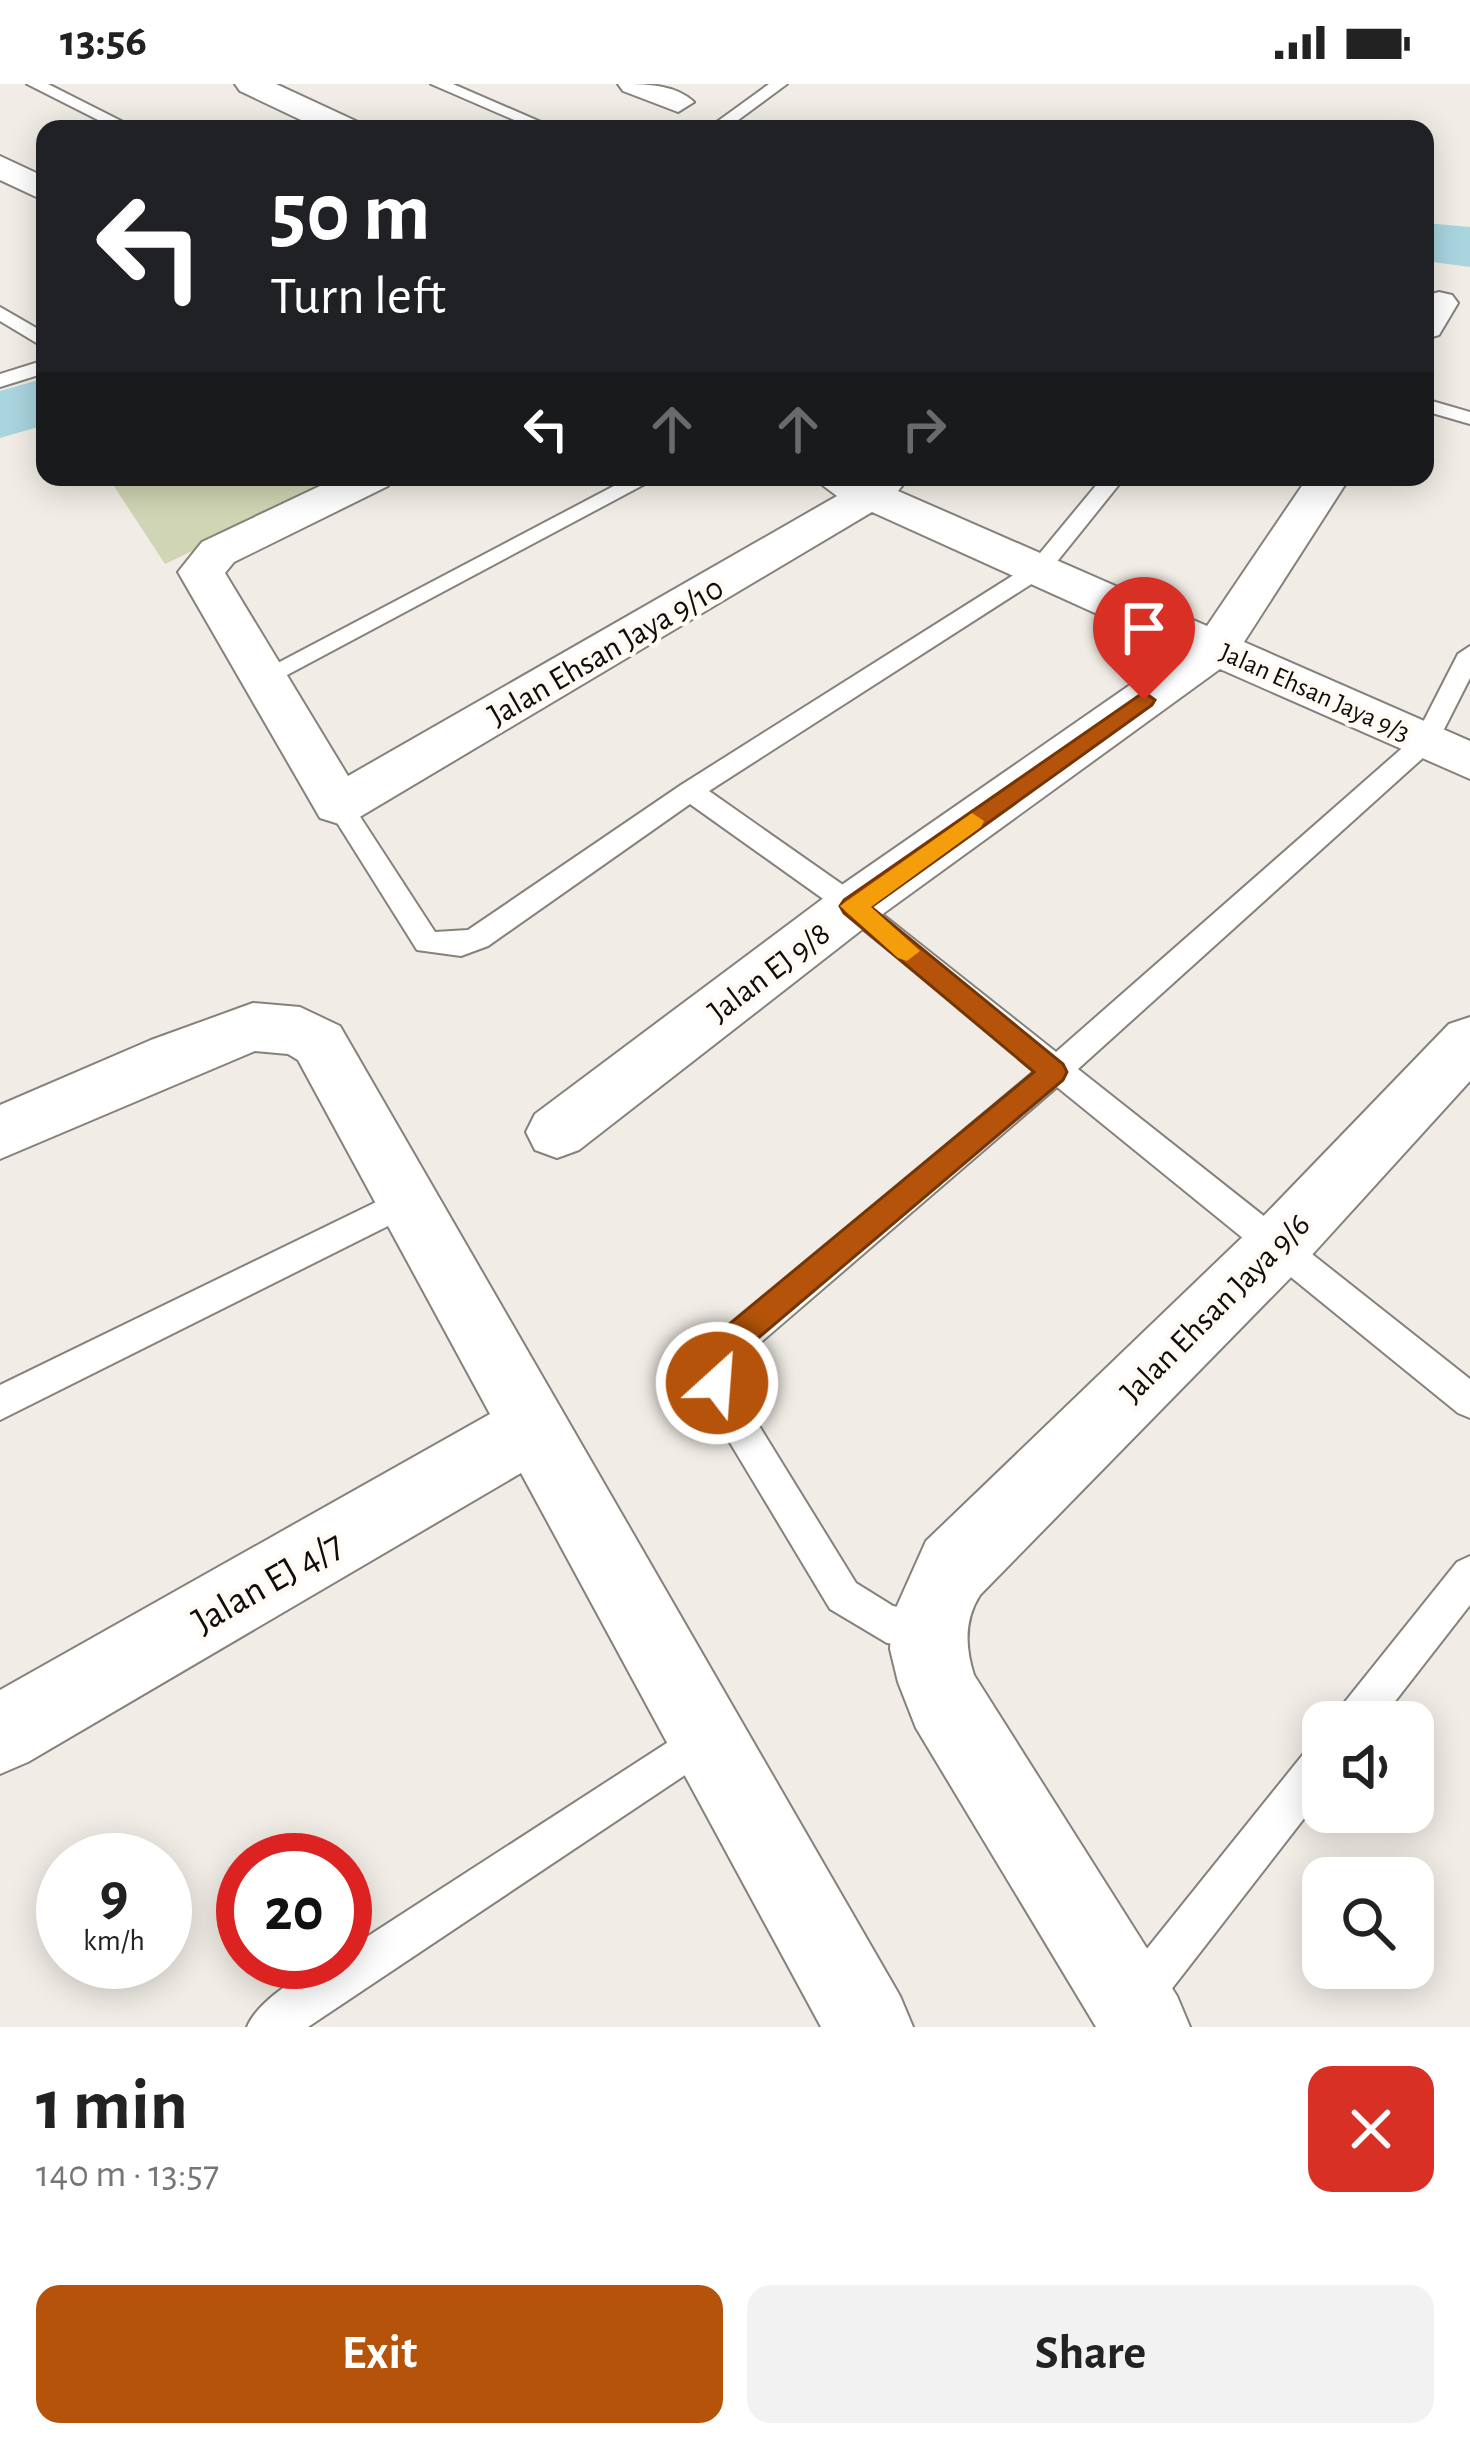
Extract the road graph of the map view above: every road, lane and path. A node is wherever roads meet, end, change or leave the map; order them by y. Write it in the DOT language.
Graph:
graph roads {
  1 [pos="35,84"];
  2 [pos="250,84"];
  3 [pos="439,84"];
  4 [pos="634,84"];
  5 [pos="779,84"];
  6 [pos="678,102"];
  7 [pos="110,120"];
  8 [pos="327,120"];
  9 [pos="527,120"];
  10 [pos="728,120"];
  11 [pos="0,166"];
  12 [pos="36,185"];
  13 [pos="0,313"];
  14 [pos="36,336"];
  15 [pos="36,369"];
  16 [pos="0,381"];
  17 [pos="1434,408"];
  18 [pos="1470,418"];
  19 [pos="355,486"];
  20 [pos="630,486"];
  21 [pos="858,486"];
  22 [pos="869,486"];
  23 [pos="1107,486"];
  24 [pos="1324,486"];
  25 [pos="1039,569"];
  26 [pos="1216,648"];
  27 [pos="1470,654"];
  28 [pos="266,676"];
  29 [pos="1426,741"];
  30 [pos="1470,761"];
  31 [pos="690,791"];
  32 [pos="339,805"];
  33 [pos="853,906"];
  34 [pos="1470,1041"];
  35 [pos="1054,1072"];
  36 [pos="557,1132"];
  37 [pos="0,1133"];
  38 [pos="407,1201"];
  39 [pos="1277,1246"];
  40 [pos="1470,1401"];
  41 [pos="0,1403"];
  42 [pos="533,1428"];
  43 [pos="1470,1575"];
  44 [pos="940,1598"];
  45 [pos="1371,1701"];
  46 [pos="0,1734"];
  47 [pos="707,1737"];
  48 [pos="1302,1790"];
  49 [pos="1138,2015"];
  50 [pos="269,2027"];
  51 [pos="869,2027"];
  1 -- 7 [label="lane"];
  2 -- 8 [label="street"];
  3 -- 9 [label="lane"];
  4 -- 6 [label="street"];
  5 -- 10 [label="lane"];
  11 -- 12 [label="street"];
  13 -- 14 [label="lane"];
  15 -- 16 [label="lane"];
  17 -- 18 [label="lane"];
  19 -- 28 [label="street"];
  20 -- 28 [label="lane"];
  21 -- 32 [label="street, Jalan Ehsan Jaya 9/10"];
  22 -- 25 [label="street, Jalan Ehsan Jaya 9/3"];
  23 -- 25 [label="lane"];
  24 -- 26 [label="street"];
  25 -- 26 [label="street, Jalan Ehsan Jaya 9/3"];
  25 -- 31 [label="lane"];
  26 -- 29 [label="street, Jalan Ehsan Jaya 9/3"];
  26 -- 33 [label="street, Jalan EJ 9/8"];
  27 -- 29 [label="lane"];
  28 -- 32 [label="street"];
  29 -- 30 [label="street, Jalan Ehsan Jaya 9/3"];
  29 -- 35 [label="lane"];
  31 -- 32 [label="lane"];
  31 -- 33 [label="lane"];
  33 -- 35 [label="lane"];
  33 -- 36 [label="street, Jalan EJ 9/8"];
  34 -- 39 [label="street, Jalan Ehsan Jaya 9/6"];
  35 -- 39 [label="lane"];
  35 -- 44 [label="lane"];
  37 -- 38 [label="street"];
  38 -- 41 [label="lane"];
  38 -- 42 [label="street"];
  39 -- 40 [label="lane"];
  39 -- 44 [label="street, Jalan Ehsan Jaya 9/6"];
  42 -- 46 [label="street, Jalan EJ 4/7"];
  42 -- 47 [label="street"];
  43 -- 45 [label="lane"];
  44 -- 49 [label="street"];
  47 -- 50 [label="lane"];
  47 -- 51 [label="street"];
  48 -- 49 [label="lane"];
}
